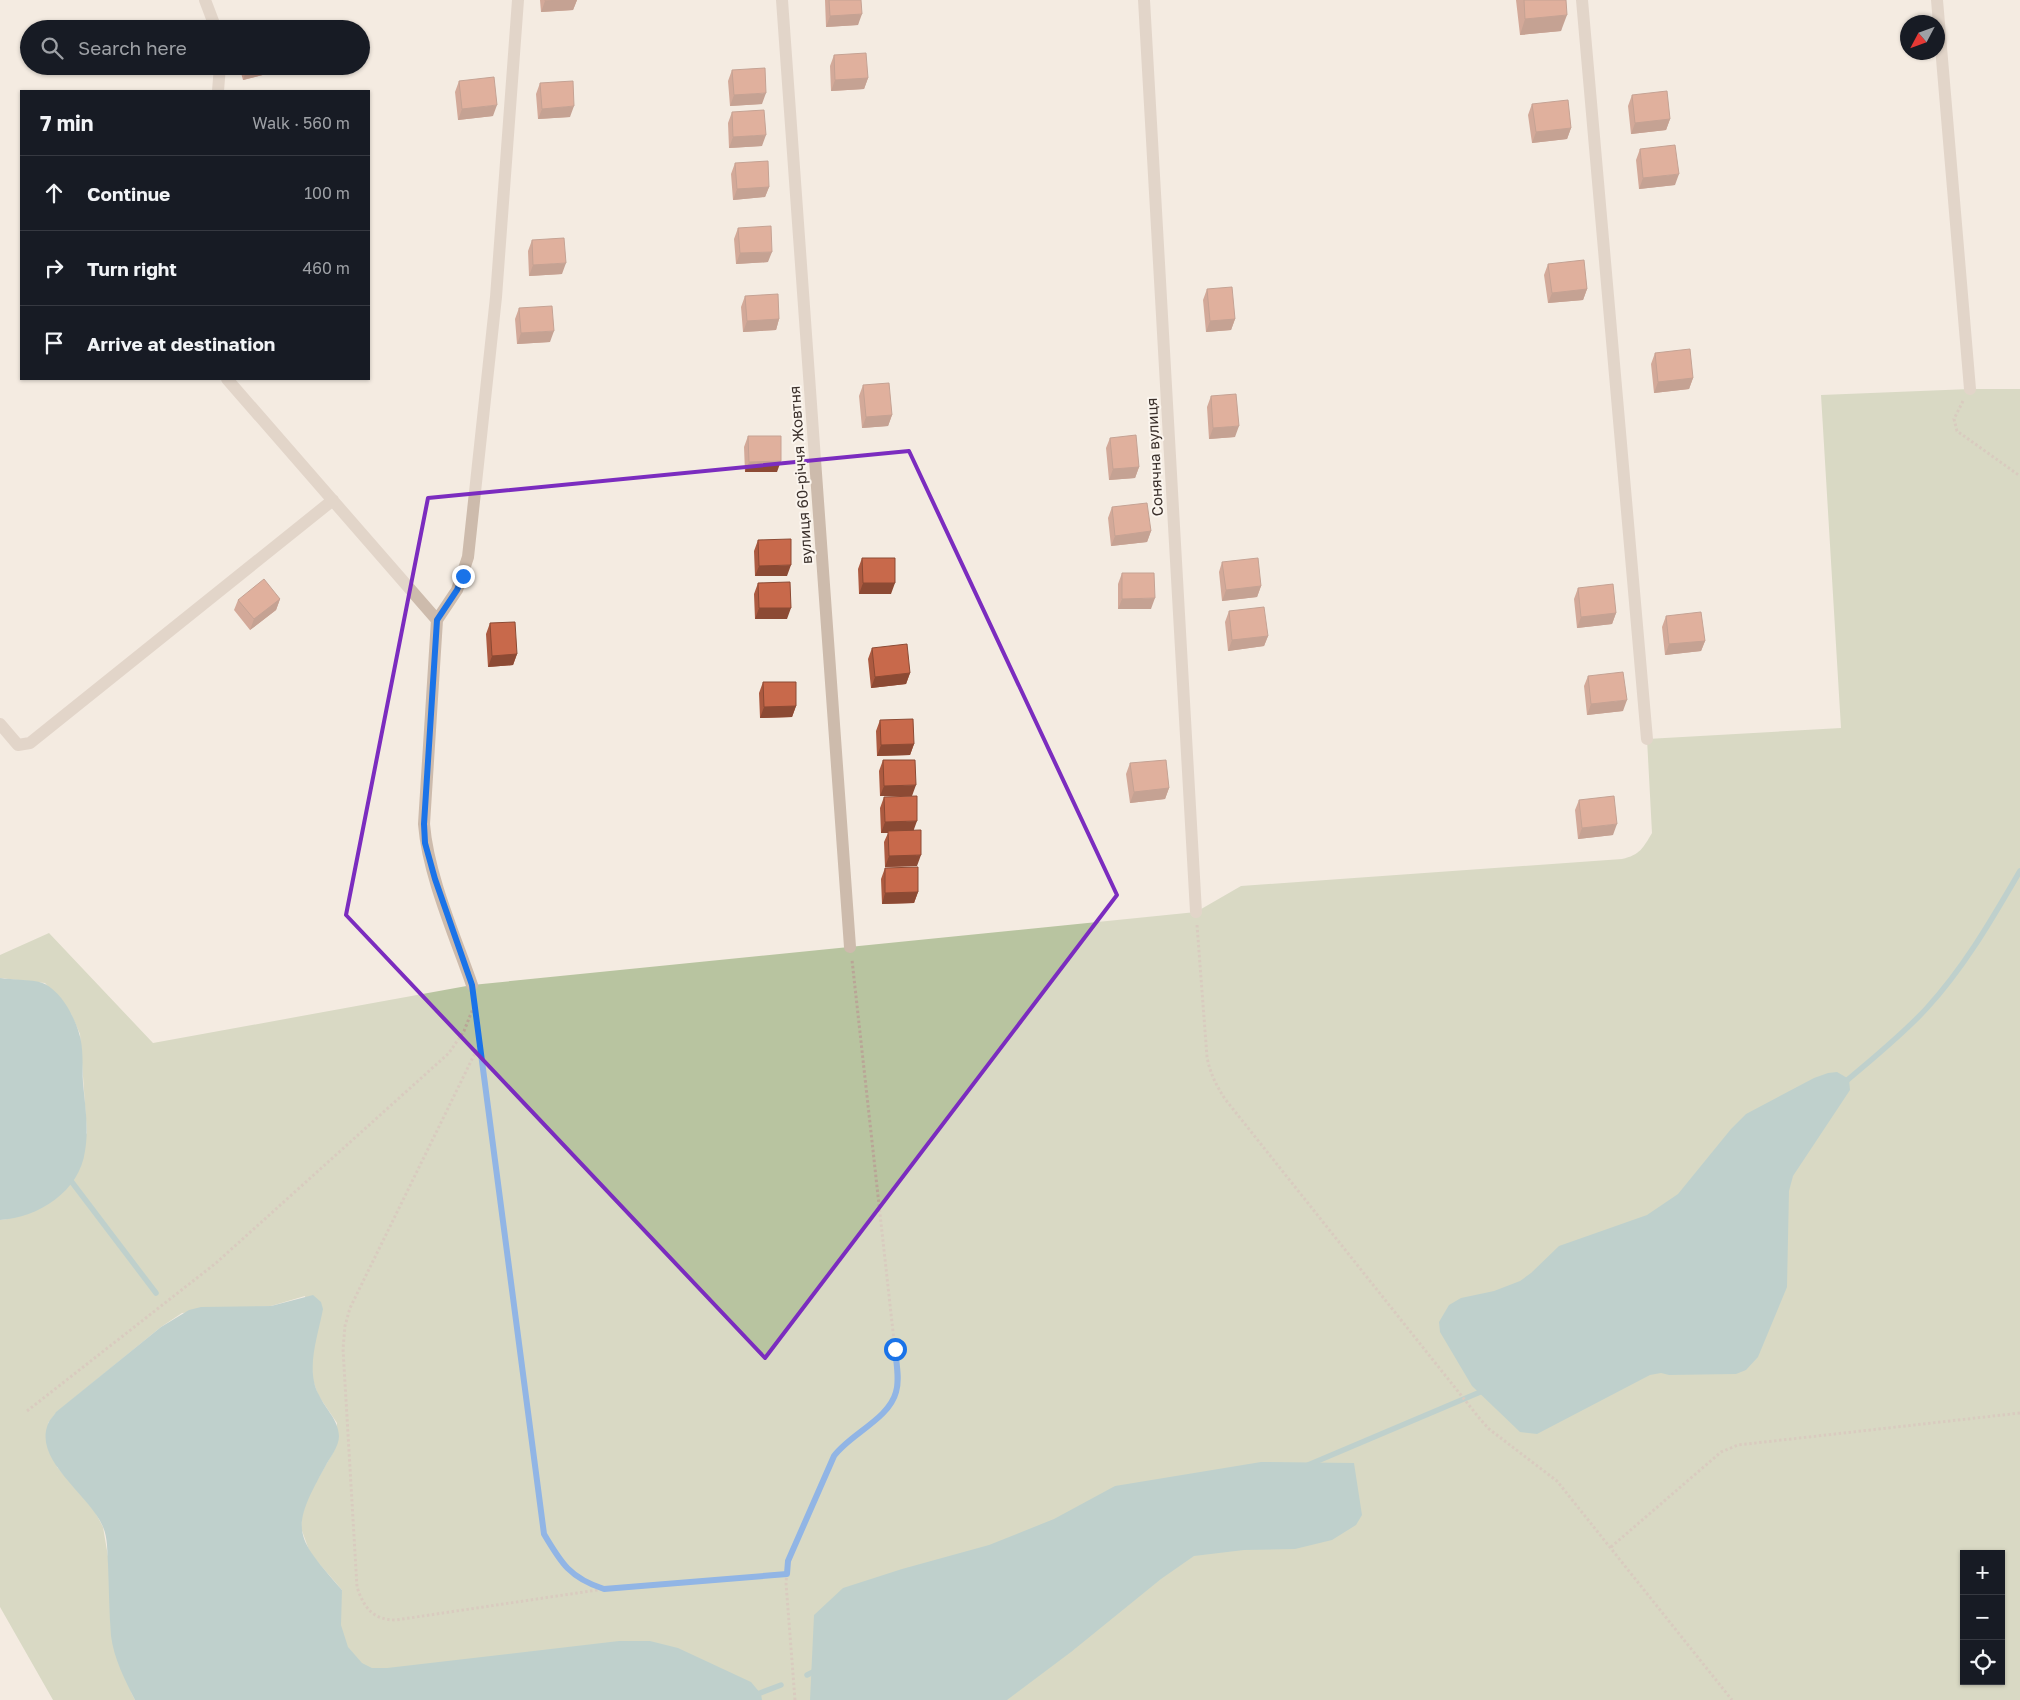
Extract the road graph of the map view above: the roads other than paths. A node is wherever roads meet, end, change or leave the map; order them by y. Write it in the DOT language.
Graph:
graph roads {
  1 [pos="205,0"];
  2 [pos="518,0"];
  3 [pos="782,0"];
  4 [pos="1144,0"];
  5 [pos="1582,0"];
  6 [pos="1937,0"];
  7 [pos="213,20"];
  8 [pos="219,75"];
  9 [pos="218,90"];
  10 [pos="228,380"];
  11 [pos="1970,389"];
  12 [pos="333,500"];
  13 [pos="437,620"];
  14 [pos="0,724"];
  15 [pos="1648,739"];
  16 [pos="1196,912"];
  17 [pos="850,948"];
  18 [pos="472,985"];
  1 -- 7 [label="street"];
  2 -- 13 [label="street"];
  3 -- 17 [label="street, вулиця 60-річчя Жовтня"];
  4 -- 16 [label="street, Сонячна вулиця"];
  5 -- 15 [label="street"];
  6 -- 11 [label="street"];
  8 -- 9 [label="street"];
  10 -- 12 [label="street"];
  12 -- 13 [label="street"];
  12 -- 14 [label="street"];
  13 -- 18 [label="street"];
}
